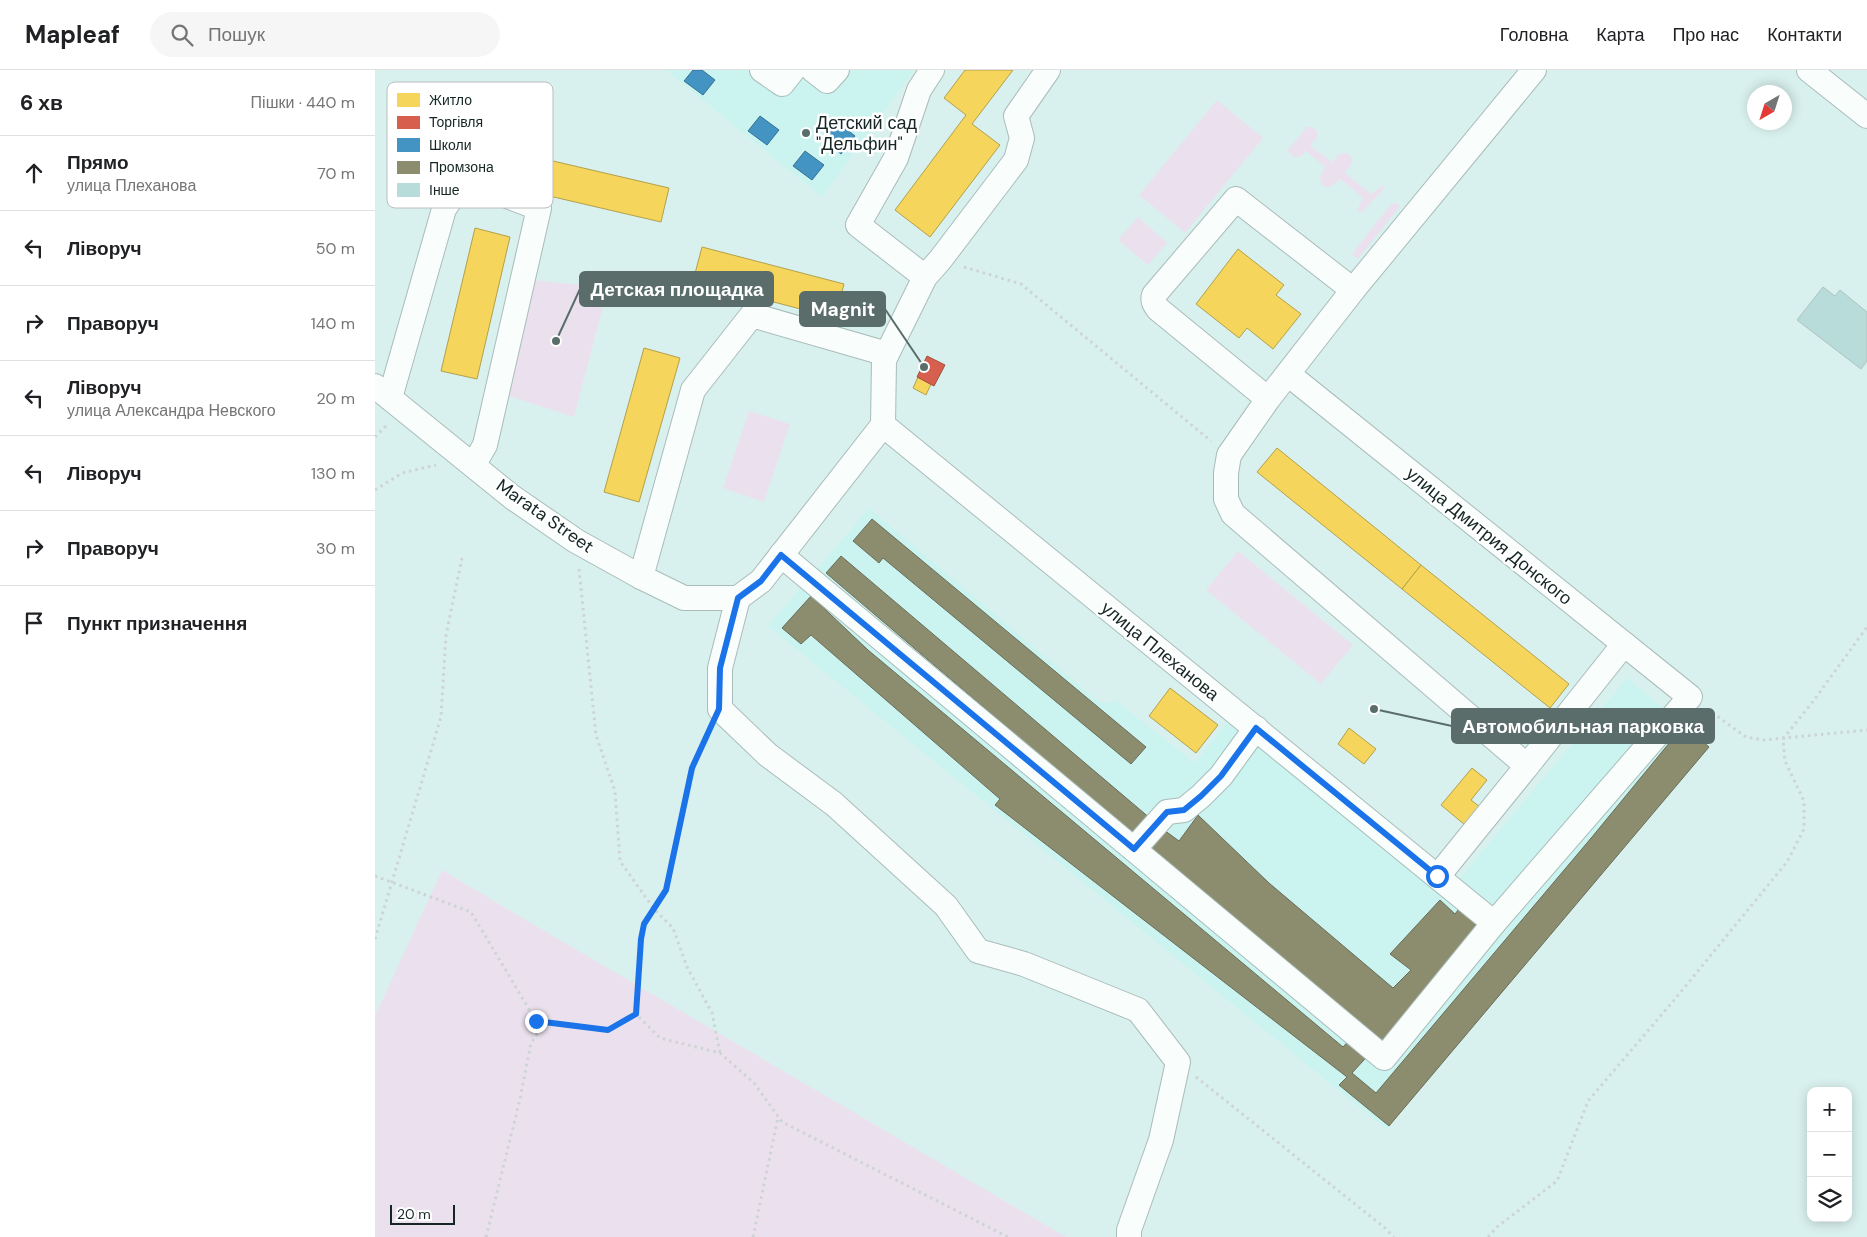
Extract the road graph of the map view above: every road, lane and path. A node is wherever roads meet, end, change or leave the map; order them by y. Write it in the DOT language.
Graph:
graph roads {
  1 [pos="762,70"];
  2 [pos="793,70"];
  3 [pos="813,70"];
  4 [pos="837,70"];
  5 [pos="932,70"];
  6 [pos="1048,70"];
  7 [pos="1534,70"];
  8 [pos="1809,70"];
  9 [pos="1867,116"];
  10 [pos="445,208"];
  11 [pos="539,208"];
  12 [pos="933,268"];
  13 [pos="1353,290"];
  14 [pos="887,354"];
  15 [pos="1288,374"];
  16 [pos="383,392"];
  17 [pos="1268,399"];
  18 [pos="883,425"];
  19 [pos="1229,455"];
  20 [pos="470,461"];
  21 [pos="375,490"];
  22 [pos="576,541"];
  23 [pos="781,555"];
  24 [pos="462,558"];
  25 [pos="641,577"];
  26 [pos="738,598"];
  27 [pos="1867,627"];
  28 [pos="1624,644"];
  29 [pos="1690,697"];
  30 [pos="719,709"];
  31 [pos="1256,728"];
  32 [pos="1867,730"];
  33 [pos="1783,739"];
  34 [pos="1527,766"];
  35 [pos="1134,849"];
  36 [pos="375,876"];
  37 [pos="1437,876"];
  38 [pos="391,882"];
  39 [pos="654,909"];
  40 [pos="1494,923"];
  41 [pos="375,940"];
  42 [pos="636,1014"];
  43 [pos="545,1022"];
  44 [pos="720,1053"];
  45 [pos="1179,1062"];
  46 [pos="778,1117"];
  47 [pos="486,1237"];
  48 [pos="753,1237"];
  49 [pos="1008,1237"];
  50 [pos="1129,1237"];
  51 [pos="1394,1237"];
  52 [pos="1488,1237"];
  1 -- 2 [label="street"];
  3 -- 4 [label="street"];
  5 -- 12 [label="street"];
  6 -- 12 [label="street"];
  7 -- 13 [label="street"];
  8 -- 9 [label="street"];
  10 -- 16 [label="street"];
  11 -- 20 [label="street"];
  12 -- 14 [label="street"];
  12 -- 19 [label="path"];
  13 -- 15 [label="street"];
  13 -- 17 [label="street"];
  14 -- 18 [label="street"];
  14 -- 25 [label="street"];
  15 -- 17 [label="street"];
  15 -- 28 [label="street, улица Дмитрия Донского"];
  16 -- 20 [label="street, Marata Street"];
  17 -- 19 [label="street"];
  18 -- 23 [label="street"];
  18 -- 31 [label="street, улица Плеханова"];
  19 -- 34 [label="street"];
  20 -- 21 [label="path"];
  20 -- 22 [label="street, Marata Street"];
  22 -- 25 [label="street, Marata Street"];
  22 -- 39 [label="path"];
  23 -- 26 [label="street"];
  23 -- 35 [label="street"];
  24 -- 38 [label="path"];
  25 -- 26 [label="street, Marata Street"];
  26 -- 30 [label="street"];
  27 -- 33 [label="path"];
  28 -- 29 [label="street, улица Дмитрия Донского"];
  28 -- 34 [label="street"];
  29 -- 33 [label="path"];
  29 -- 40 [label="street"];
  30 -- 39 [label="path"];
  30 -- 45 [label="street"];
  31 -- 35 [label="street"];
  31 -- 37 [label="street, улица Плеханова"];
  32 -- 33 [label="path"];
  33 -- 52 [label="path"];
  34 -- 37 [label="street"];
  35 -- 40 [label="street"];
  36 -- 38 [label="path"];
  37 -- 40 [label="street, улица Плеханова"];
  38 -- 41 [label="path"];
  38 -- 43 [label="path"];
  39 -- 42 [label="path"];
  39 -- 44 [label="path"];
  42 -- 43 [label="path"];
  42 -- 44 [label="path"];
  43 -- 47 [label="path"];
  44 -- 46 [label="path"];
  45 -- 50 [label="street"];
  45 -- 51 [label="path"];
  46 -- 48 [label="path"];
  46 -- 49 [label="path"];
}
